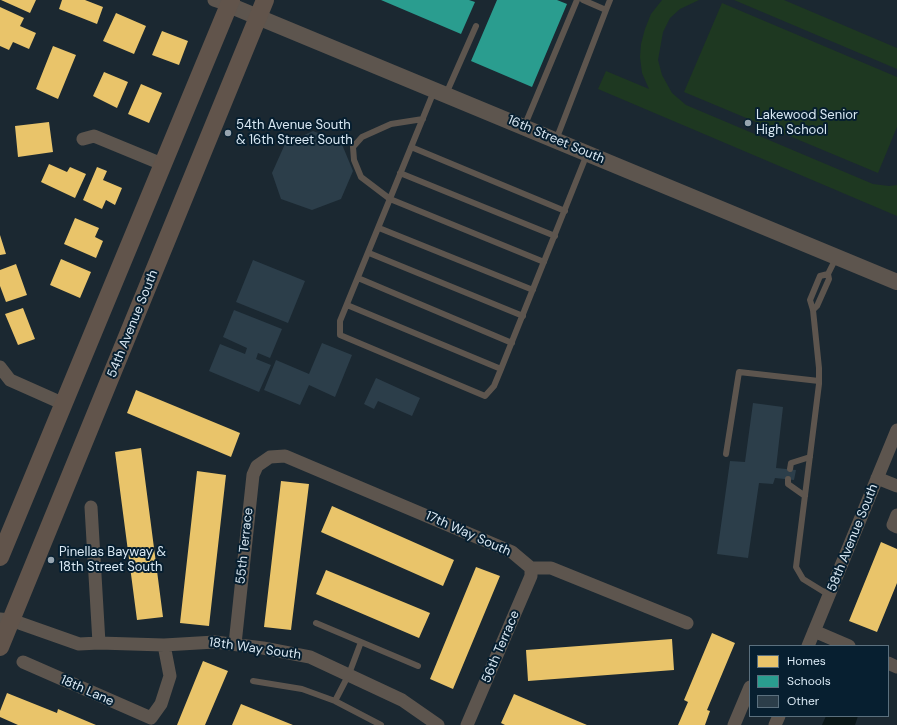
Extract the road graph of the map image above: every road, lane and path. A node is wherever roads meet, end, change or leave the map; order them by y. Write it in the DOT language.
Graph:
graph roads {
  1 [pos="265,0"];
  2 [pos="578,0"];
  3 [pos="583,0"];
  4 [pos="610,0"];
  5 [pos="224,2"];
  6 [pos="606,10"];
  7 [pos="258,17"];
  8 [pos="476,26"];
  9 [pos="440,92"];
  10 [pos="423,119"];
  11 [pos="524,127"];
  12 [pos="83,139"];
  13 [pos="556,140"];
  14 [pos="411,147"];
  15 [pos="588,153"];
  16 [pos="162,164"];
  17 [pos="400,173"];
  18 [pos="390,198"];
  19 [pos="565,211"];
  20 [pos="379,228"];
  21 [pos="555,236"];
  22 [pos="369,253"];
  23 [pos="836,256"];
  24 [pos="544,262"];
  25 [pos="358,278"];
  26 [pos="897,282"];
  27 [pos="533,290"];
  28 [pos="347,304"];
  29 [pos="523,316"];
  30 [pos="512,343"];
  31 [pos="0,367"];
  32 [pos="501,369"];
  33 [pos="819,381"];
  34 [pos="64,404"];
  35 [pos="897,430"];
  36 [pos="726,454"];
  37 [pos="270,457"];
  38 [pos="810,457"];
  39 [pos="790,469"];
  40 [pos="877,478"];
  41 [pos="788,479"];
  42 [pos="897,486"];
  43 [pos="805,496"];
  44 [pos="91,507"];
  45 [pos="897,515"];
  46 [pos="897,527"];
  47 [pos="0,557"];
  48 [pos="531,568"];
  49 [pos="829,595"];
  50 [pos="6,619"];
  51 [pos="316,623"];
  52 [pos="687,623"];
  53 [pos="814,631"];
  54 [pos="361,642"];
  55 [pos="99,643"];
  56 [pos="235,644"];
  57 [pos="164,645"];
  58 [pos="808,645"];
  59 [pos="847,645"];
  60 [pos="0,647"];
  61 [pos="23,662"];
  62 [pos="418,666"];
  63 [pos="349,674"];
  64 [pos="253,681"];
  65 [pos="749,689"];
  66 [pos="335,701"];
  67 [pos="380,725"];
  68 [pos="438,725"];
  69 [pos="467,725"];
  70 [pos="734,725"];
  1 -- 7 [label="main road, 54th Avenue South"];
  2 -- 11 [label="lane"];
  3 -- 6 [label="lane"];
  4 -- 6 [label="lane"];
  5 -- 7 [label="street, 16th Street South"];
  5 -- 16 [label="main road"];
  6 -- 13 [label="lane"];
  7 -- 9 [label="street, 16th Street South"];
  7 -- 50 [label="main road, 54th Avenue South"];
  8 -- 9 [label="lane"];
  9 -- 10 [label="lane"];
  9 -- 11 [label="street, 16th Street South"];
  10 -- 14 [label="lane"];
  10 -- 18 [label="lane"];
  11 -- 13 [label="street, 16th Street South"];
  12 -- 16 [label="street"];
  13 -- 15 [label="street, 16th Street South"];
  14 -- 17 [label="lane"];
  14 -- 19 [label="lane"];
  15 -- 19 [label="lane"];
  15 -- 23 [label="street, 16th Street South"];
  16 -- 34 [label="main road"];
  17 -- 18 [label="lane"];
  17 -- 21 [label="lane"];
  18 -- 20 [label="lane"];
  18 -- 24 [label="lane"];
  19 -- 21 [label="lane"];
  20 -- 22 [label="lane"];
  20 -- 27 [label="lane"];
  21 -- 24 [label="lane"];
  22 -- 25 [label="lane"];
  22 -- 29 [label="lane"];
  23 -- 26 [label="street, 16th Street South"];
  23 -- 33 [label="lane"];
  24 -- 27 [label="lane"];
  25 -- 28 [label="lane"];
  25 -- 30 [label="lane"];
  27 -- 29 [label="lane"];
  28 -- 32 [label="lane"];
  28 -- 32 [label="lane"];
  29 -- 30 [label="lane"];
  30 -- 32 [label="lane"];
  31 -- 34 [label="street"];
  33 -- 36 [label="lane"];
  33 -- 38 [label="lane"];
  34 -- 47 [label="main road"];
  35 -- 40 [label="street, 58th Avenue South"];
  37 -- 48 [label="street, 17th Way South"];
  37 -- 56 [label="street, 55th Terrace"];
  38 -- 39 [label="lane"];
  38 -- 43 [label="lane"];
  40 -- 42 [label="street"];
  40 -- 49 [label="street, 58th Avenue South"];
  41 -- 43 [label="lane"];
  43 -- 49 [label="lane"];
  44 -- 55 [label="street"];
  45 -- 46 [label="street"];
  48 -- 52 [label="street"];
  48 -- 69 [label="street, 56th Terrace"];
  49 -- 53 [label="street, 58th Avenue South"];
  50 -- 55 [label="street, 18th Way South"];
  50 -- 60 [label="main road, 54th Avenue South"];
  51 -- 54 [label="lane"];
  53 -- 58 [label="street, 58th Avenue South"];
  53 -- 59 [label="street"];
  54 -- 62 [label="lane"];
  54 -- 63 [label="lane"];
  55 -- 57 [label="street, 18th Way South"];
  56 -- 57 [label="street, 18th Way South"];
  56 -- 63 [label="street, 18th Way South"];
  57 -- 61 [label="street, 18th Lane"];
  63 -- 66 [label="lane"];
  63 -- 68 [label="street, 18th Way South"];
  64 -- 66 [label="lane"];
  65 -- 70 [label="street"];
  66 -- 67 [label="lane"];
}
